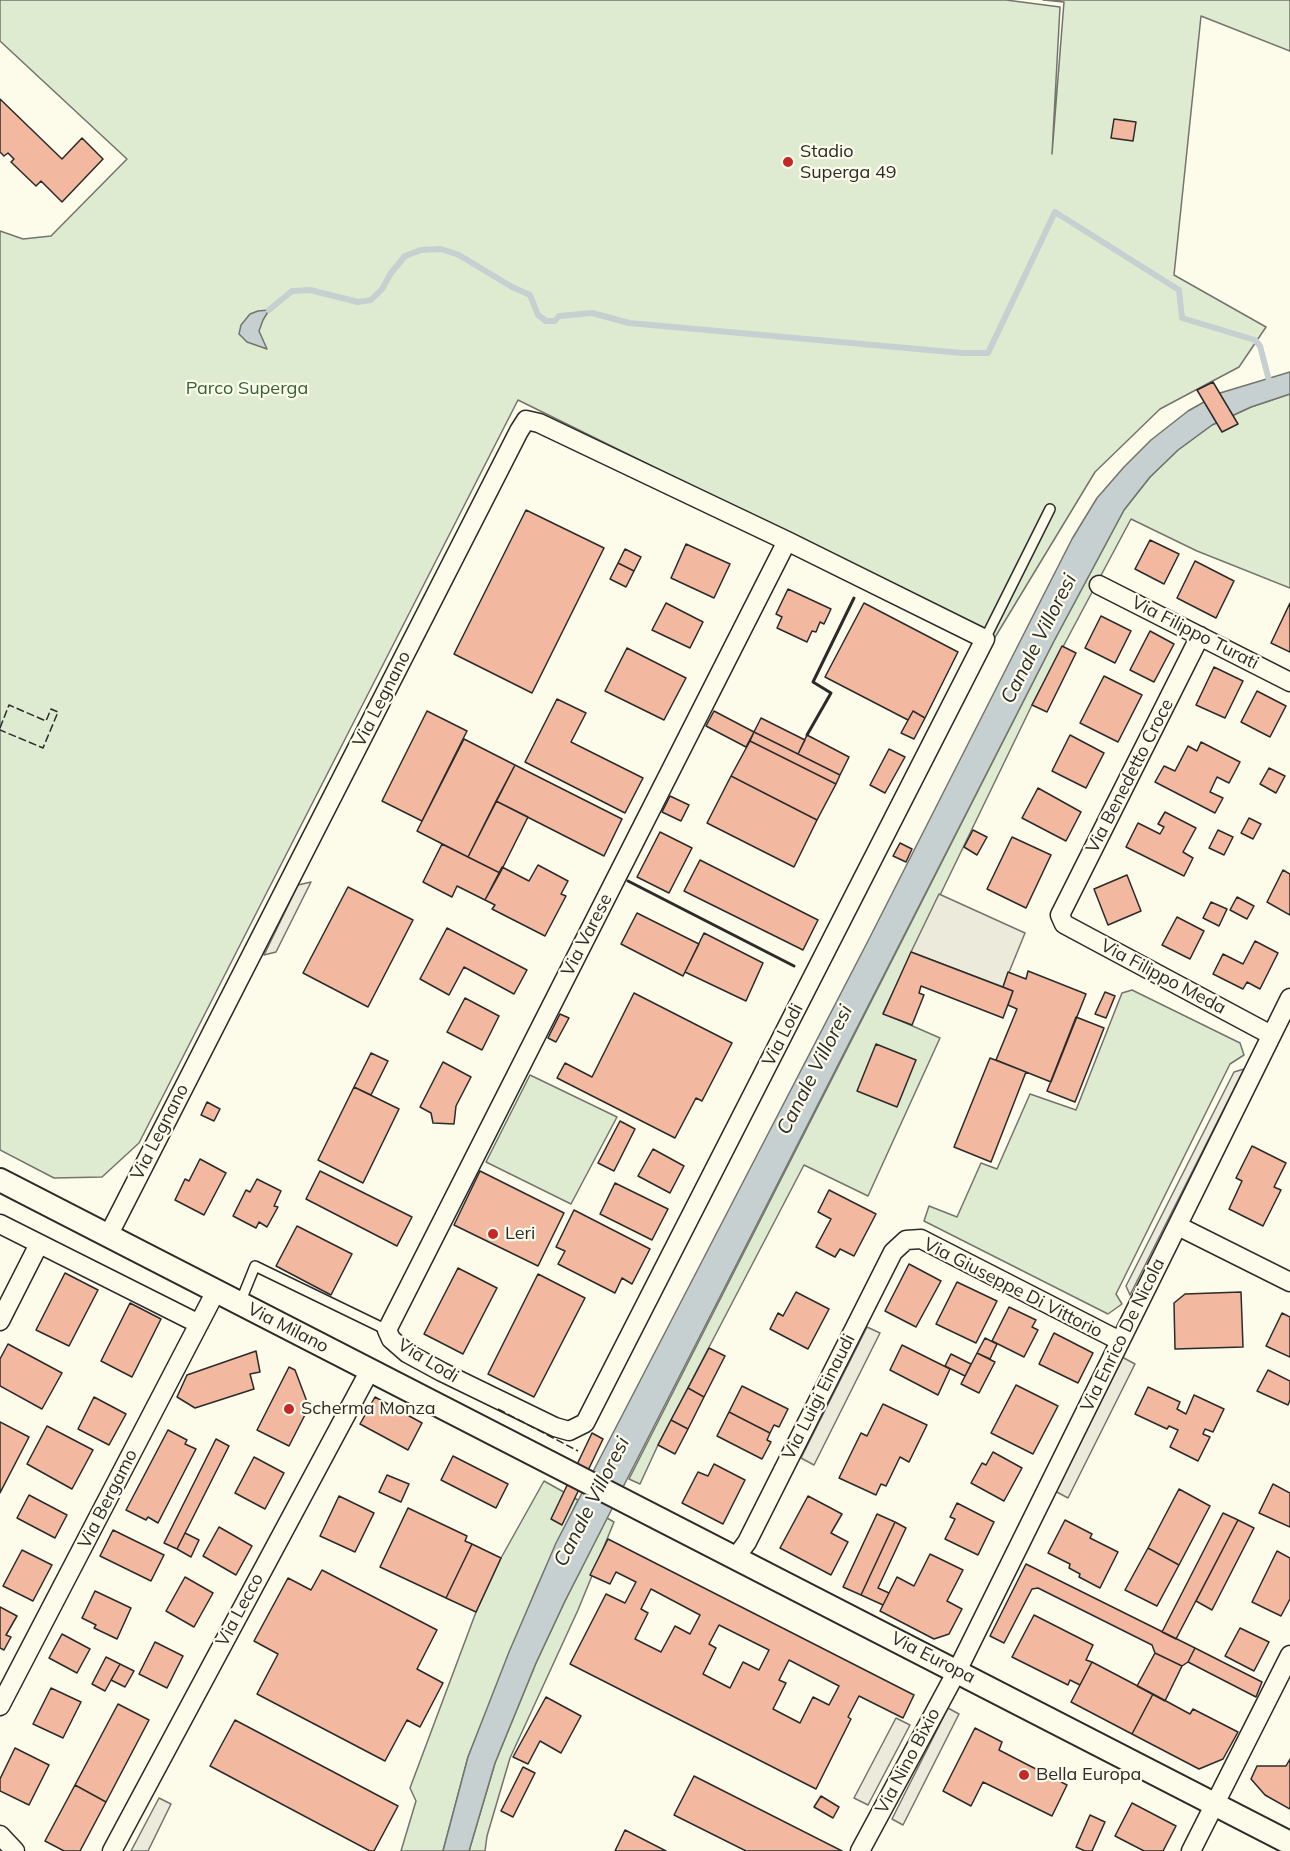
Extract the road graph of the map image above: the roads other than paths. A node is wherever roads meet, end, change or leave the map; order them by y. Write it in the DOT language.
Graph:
graph roads {
  1 [pos="1050,509"];
  2 [pos="787,541"];
  3 [pos="1099,585"];
  4 [pos="1200,636"];
  5 [pos="985,639"];
  6 [pos="1290,682"];
  7 [pos="1060,915"];
  8 [pos="1290,998"];
  9 [pos="1271,1035"];
  10 [pos="0,1180"];
  11 [pos="0,1224"];
  12 [pos="1178,1226"];
  13 [pos="108,1236"];
  14 [pos="906,1240"];
  15 [pos="39,1244"];
  16 [pos="1290,1282"];
  17 [pos="216,1291"];
  18 [pos="240,1303"];
  19 [pos="0,1322"];
  20 [pos="199,1324"];
  21 [pos="387,1330"];
  22 [pos="1120,1341"];
  23 [pos="370,1370"];
  24 [pos="577,1476"];
  25 [pos="736,1557"];
  26 [pos="1290,1655"];
  27 [pos="957,1671"];
  28 [pos="0,1706"];
  29 [pos="1215,1804"];
  30 [pos="0,1835"];
  31 [pos="1290,1843"];
  32 [pos="15,1851"];
  33 [pos="112,1851"];
  34 [pos="860,1851"];
  35 [pos="1191,1851"];
  1 -- 5 [label="lane"];
  2 -- 5 [label="street"];
  2 -- 13 [label="street, Via Legnano"];
  2 -- 21 [label="street, Via Varese"];
  3 -- 4 [label="street, Via Filippo Turati"];
  4 -- 6 [label="street, Via Filippo Turati"];
  4 -- 7 [label="street, Via Benedetto Croce"];
  5 -- 21 [label="street, Via Lodi"];
  7 -- 9 [label="street, Via Filippo Meda"];
  8 -- 9 [label="street, Via Enrico De Nicola"];
  9 -- 12 [label="street, Via Enrico De Nicola"];
  10 -- 13 [label="street, Via Milano"];
  11 -- 15 [label="street"];
  12 -- 16 [label="street"];
  12 -- 22 [label="street, Via Enrico De Nicola"];
  13 -- 17 [label="street, Via Milano"];
  14 -- 22 [label="street, Via Giuseppe Di Vittorio"];
  14 -- 25 [label="street, Via Luigi Einaudi"];
  15 -- 19 [label="street"];
  15 -- 20 [label="street"];
  17 -- 18 [label="street, Via Milano"];
  17 -- 20 [label="street, Via Bergamo"];
  18 -- 21 [label="lane"];
  18 -- 23 [label="street, Via Milano"];
  20 -- 28 [label="street, Via Bergamo"];
  22 -- 27 [label="street, Via Enrico De Nicola"];
  23 -- 24 [label="street, Via Milano"];
  23 -- 33 [label="street, Via Lecco"];
  24 -- 25 [label="street, Via Europa"];
  25 -- 27 [label="street, Via Europa"];
  26 -- 29 [label="street"];
  27 -- 29 [label="street, Via Europa"];
  27 -- 34 [label="street, Via Nino Bixio"];
  29 -- 31 [label="street, Via Europa"];
  29 -- 35 [label="street"];
  30 -- 32 [label="street"];
}
